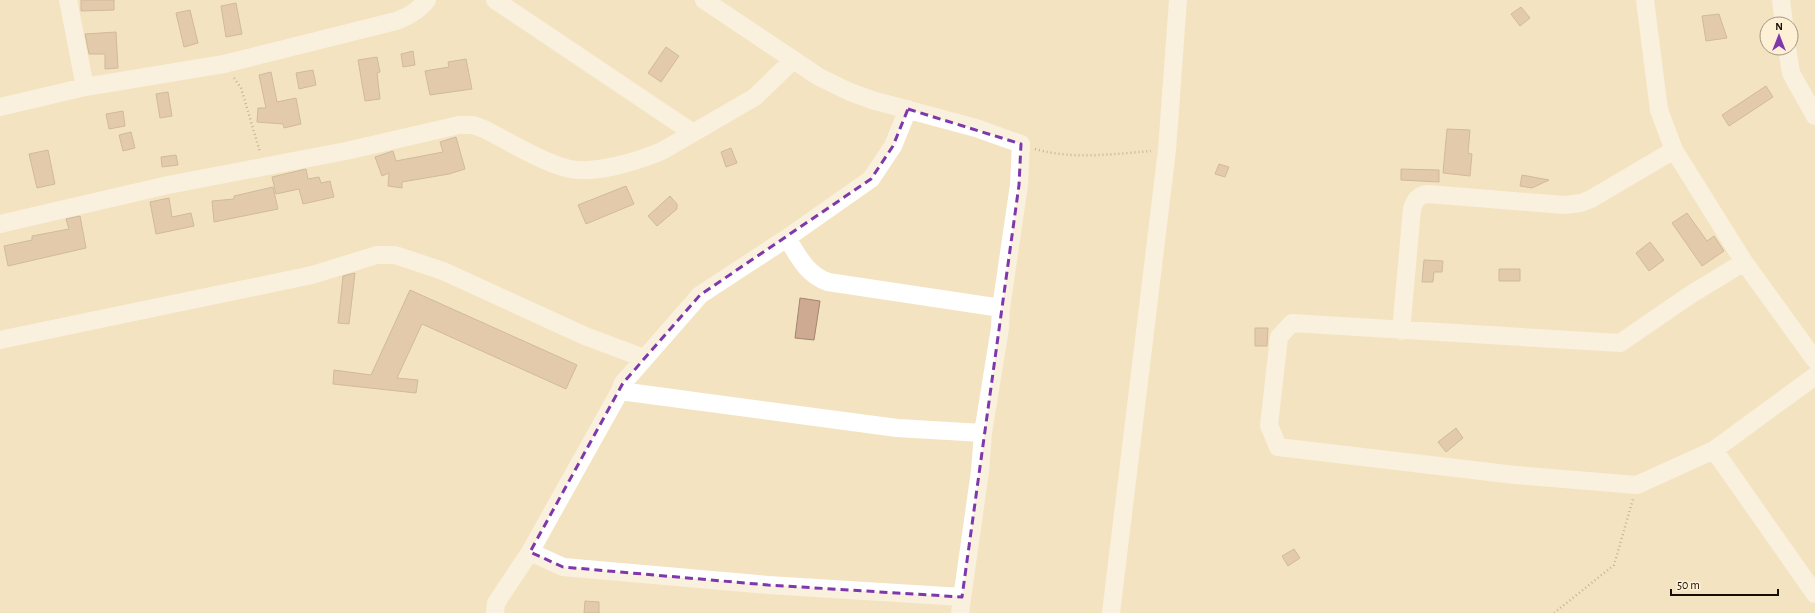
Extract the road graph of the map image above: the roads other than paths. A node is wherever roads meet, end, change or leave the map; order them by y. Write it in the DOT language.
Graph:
graph roads {
  1 [pos="68,0"];
  2 [pos="427,0"];
  3 [pos="495,0"];
  4 [pos="704,0"];
  5 [pos="1178,0"];
  6 [pos="1645,0"];
  7 [pos="1781,0"];
  8 [pos="1783,16"];
  9 [pos="1788,56"];
  10 [pos="793,60"];
  11 [pos="85,87"];
  12 [pos="0,107"];
  13 [pos="908,109"];
  14 [pos="1815,116"];
  15 [pos="693,133"];
  16 [pos="1674,150"];
  17 [pos="0,224"];
  18 [pos="787,238"];
  19 [pos="1744,262"];
  20 [pos="1001,308"];
  21 [pos="1401,331"];
  22 [pos="0,340"];
  23 [pos="644,358"];
  24 [pos="1815,360"];
  25 [pos="1815,376"];
  26 [pos="620,391"];
  27 [pos="983,433"];
  28 [pos="1714,450"];
  29 [pos="530,552"];
  30 [pos="1815,594"];
  31 [pos="961,605"];
  32 [pos="495,613"];
  33 [pos="1111,613"];
  1 -- 11 [label="street"];
  2 -- 11 [label="street"];
  3 -- 15 [label="street"];
  4 -- 10 [label="street"];
  5 -- 33 [label="street"];
  6 -- 16 [label="street"];
  7 -- 8 [label="street"];
  9 -- 14 [label="street"];
  10 -- 13 [label="street"];
  10 -- 15 [label="street"];
  11 -- 12 [label="street"];
  13 -- 18 [label="street"];
  13 -- 20 [label="street"];
  15 -- 17 [label="street"];
  16 -- 19 [label="street"];
  16 -- 21 [label="street"];
  18 -- 20 [label="street"];
  18 -- 23 [label="street"];
  19 -- 21 [label="street"];
  19 -- 24 [label="street"];
  20 -- 27 [label="street"];
  21 -- 28 [label="street"];
  22 -- 23 [label="street"];
  23 -- 26 [label="street"];
  25 -- 28 [label="street"];
  26 -- 27 [label="street"];
  26 -- 29 [label="street"];
  27 -- 31 [label="street"];
  28 -- 30 [label="street"];
  29 -- 31 [label="street"];
  29 -- 32 [label="street"];
}
